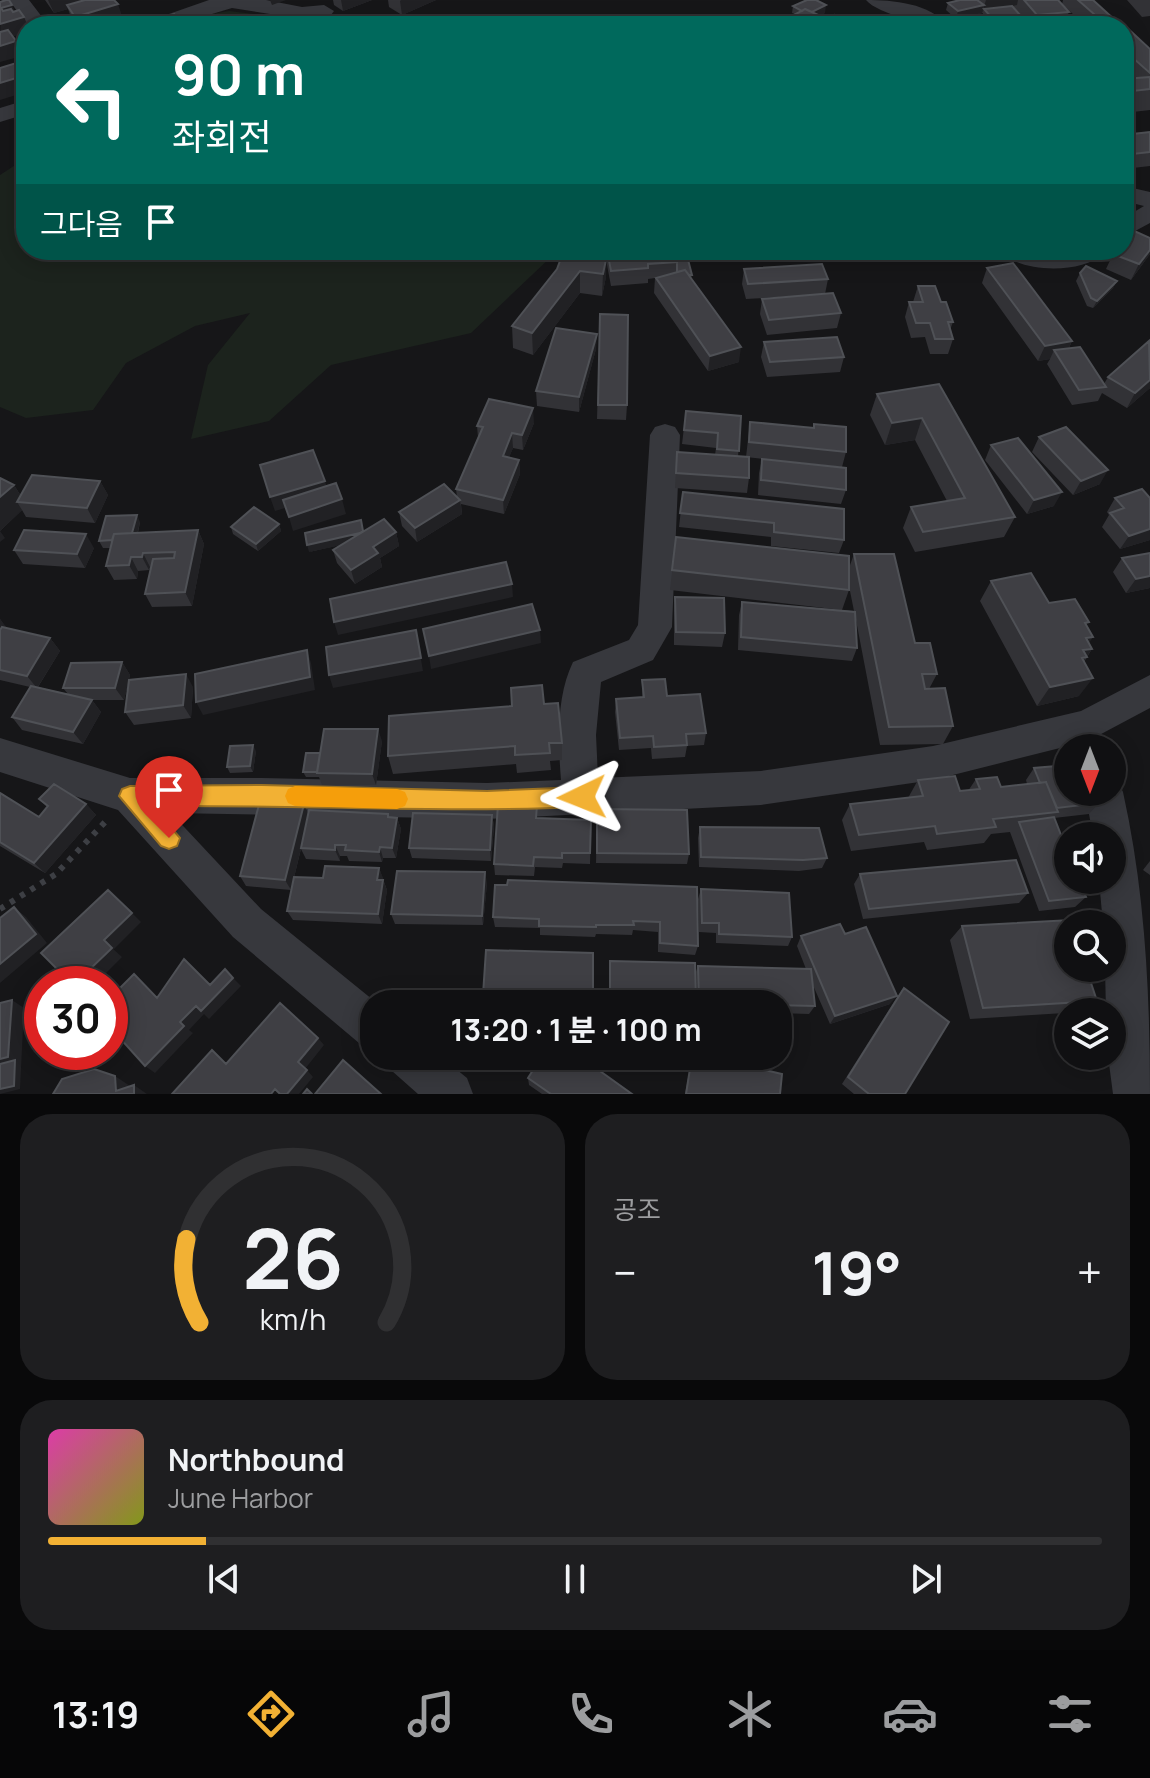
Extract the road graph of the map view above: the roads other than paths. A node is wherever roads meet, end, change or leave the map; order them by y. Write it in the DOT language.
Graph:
graph roads {
  1 [pos="19,0"];
  2 [pos="876,0"];
  3 [pos="31,16"];
  4 [pos="184,16"];
  5 [pos="304,16"];
  6 [pos="923,16"];
  7 [pos="665,435"];
  8 [pos="1150,690"];
  9 [pos="1094,734"];
  10 [pos="1054,742"];
  11 [pos="0,755"];
  12 [pos="130,796"];
  13 [pos="582,797"];
  14 [pos="1107,806"];
  15 [pos="360,1016"];
  16 [pos="423,1070"];
  17 [pos="451,1094"];
  18 [pos="1135,1094"];
  1 -- 3 [label="street"];
  2 -- 6 [label="street"];
  4 -- 5 [label="street"];
  7 -- 13 [label="street"];
  8 -- 9 [label="street"];
  10 -- 13 [label="street"];
  11 -- 12 [label="street"];
  12 -- 13 [label="street"];
  12 -- 15 [label="street"];
  14 -- 18 [label="street"];
  16 -- 17 [label="street"];
}
